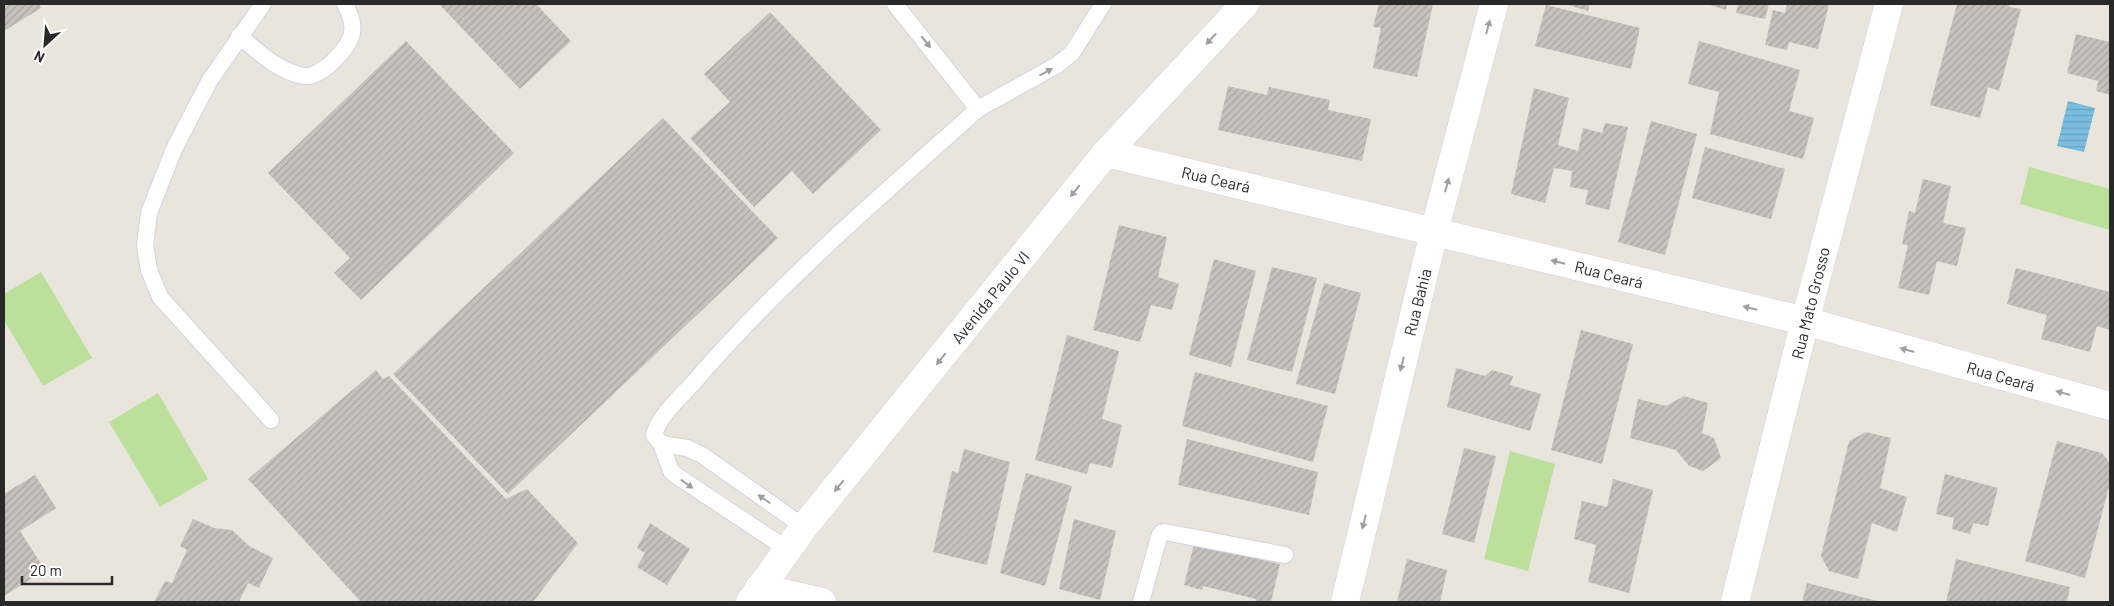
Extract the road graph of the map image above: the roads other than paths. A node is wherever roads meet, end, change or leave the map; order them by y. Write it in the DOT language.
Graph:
graph roads {
  1 [pos="263,4"];
  2 [pos="344,4"];
  3 [pos="896,4"];
  4 [pos="1102,4"];
  5 [pos="1245,4"];
  6 [pos="1494,4"];
  7 [pos="1888,4"];
  8 [pos="239,36"];
  9 [pos="978,109"];
  10 [pos="1106,153"];
  11 [pos="1434,232"];
  12 [pos="1805,321"];
  13 [pos="2110,406"];
  14 [pos="271,420"];
  15 [pos="662,444"];
  16 [pos="804,527"];
  17 [pos="787,549"];
  18 [pos="1285,555"];
  19 [pos="754,595"];
  20 [pos="822,602"];
  21 [pos="1141,602"];
  22 [pos="1345,602"];
  23 [pos="1735,602"];
  1 -- 8 [label="lane"];
  2 -- 8 [label="lane"];
  3 -- 9 [label="lane, one-way"];
  9 -- 4 [label="lane, one-way"];
  5 -- 10 [label="street, Avenida Paulo VI, one-way"];
  11 -- 6 [label="street, Rua Bahia, one-way"];
  7 -- 12 [label="street, Rua Mato Grosso"];
  8 -- 14 [label="lane"];
  9 -- 15 [label="lane"];
  10 -- 11 [label="street, Rua Ceará"];
  10 -- 16 [label="street, Avenida Paulo VI, one-way"];
  12 -- 11 [label="street, Rua Ceará, one-way"];
  11 -- 22 [label="street, Rua Bahia, one-way"];
  13 -- 12 [label="street, Rua Ceará, one-way"];
  12 -- 23 [label="street, Rua Mato Grosso"];
  16 -- 15 [label="lane, one-way"];
  15 -- 17 [label="lane, one-way"];
  16 -- 17 [label="street, Avenida Paulo VI"];
  17 -- 19 [label="street, Avenida Paulo VI"];
  18 -- 21 [label="lane"];
  19 -- 20 [label="street"];
}
